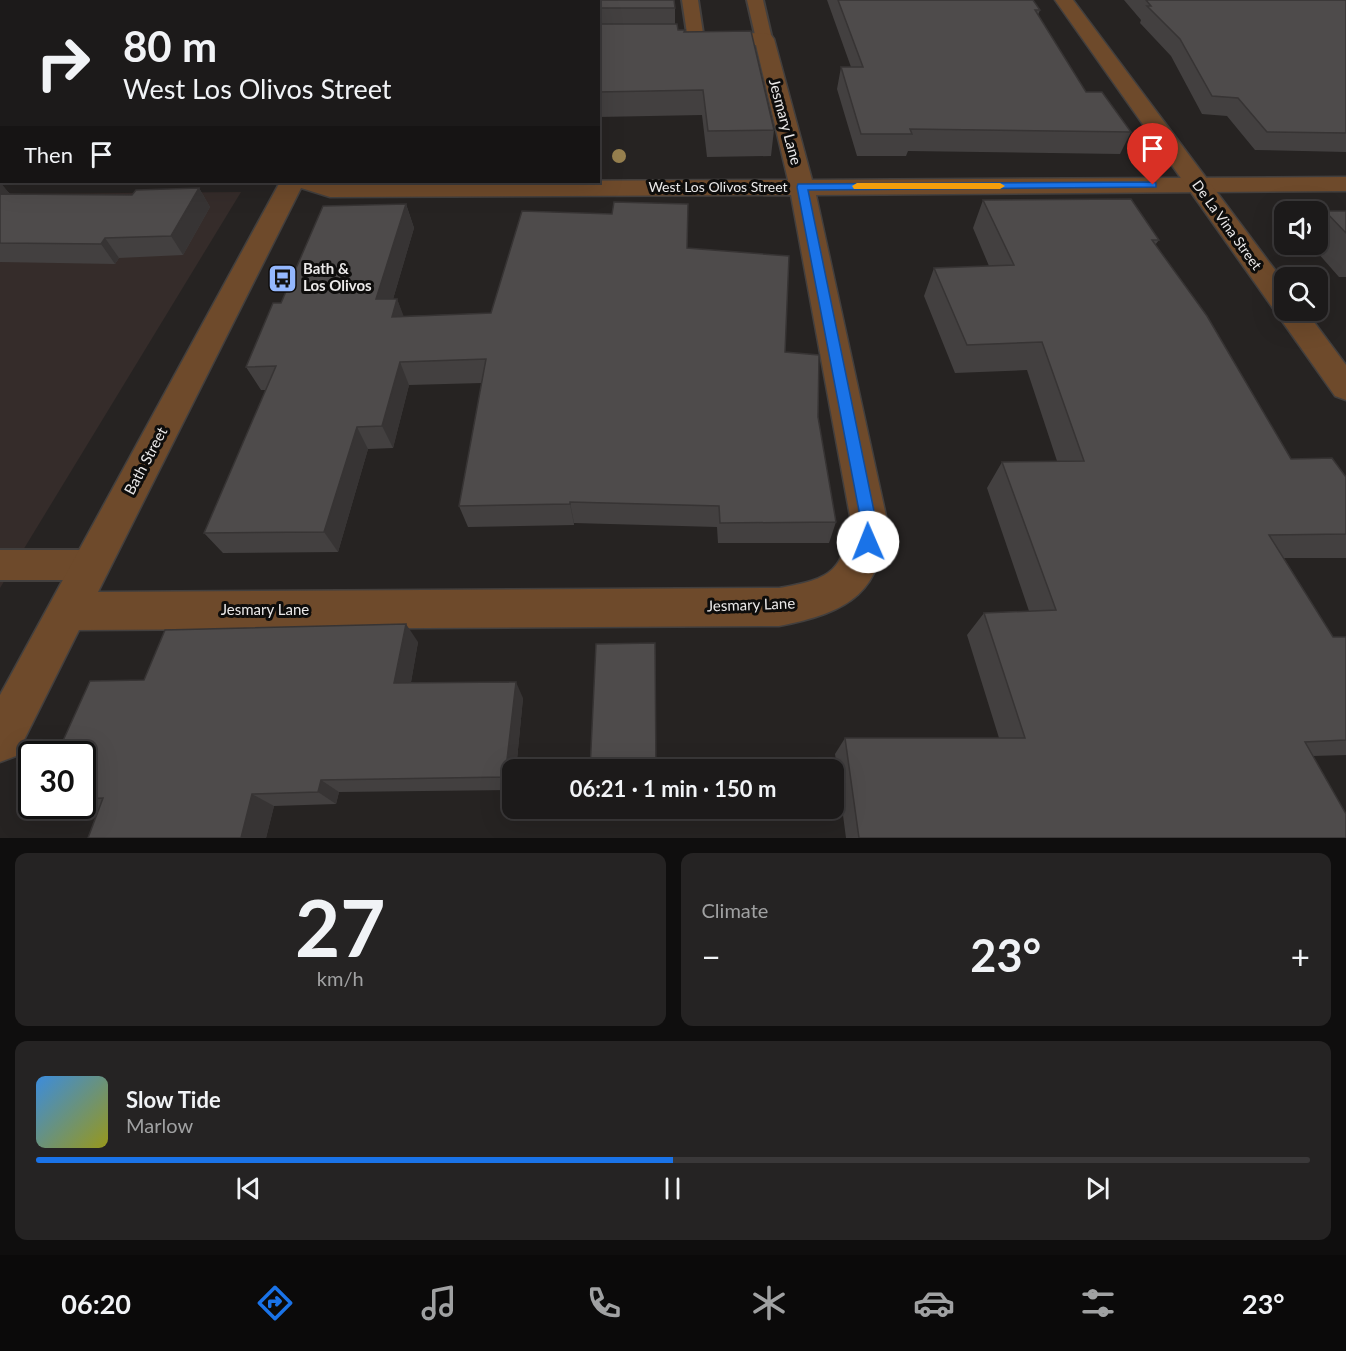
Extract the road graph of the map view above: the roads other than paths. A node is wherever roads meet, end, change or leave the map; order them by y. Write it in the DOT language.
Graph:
graph roads {
  1 [pos="690,0"];
  2 [pos="755,0"];
  3 [pos="1064,0"];
  4 [pos="764,39"];
  5 [pos="680,40"];
  6 [pos="291,183"];
  7 [pos="310,183"];
  8 [pos="1346,183"];
  9 [pos="1198,185"];
  10 [pos="802,187"];
  11 [pos="1274,289"];
  12 [pos="1297,321"];
  13 [pos="1346,388"];
  14 [pos="0,565"];
  15 [pos="92,565"];
  16 [pos="68,611"];
  17 [pos="0,740"];
  1 -- 5 [label="lane"];
  2 -- 4 [label="lane"];
  3 -- 9 [label="street, De La Vina Street"];
  4 -- 5 [label="street"];
  4 -- 10 [label="street, Jesmary Lane"];
  6 -- 15 [label="street, Bath Street"];
  7 -- 10 [label="street, West Los Olivos Street"];
  8 -- 9 [label="street, West Los Olivos Street"];
  9 -- 10 [label="street, West Los Olivos Street"];
  9 -- 11 [label="street, De La Vina Street"];
  10 -- 16 [label="street, Jesmary Lane"];
  12 -- 13 [label="street"];
  14 -- 15 [label="lane"];
  15 -- 16 [label="street, Bath Street"];
  16 -- 17 [label="street, Bath Street"];
}
